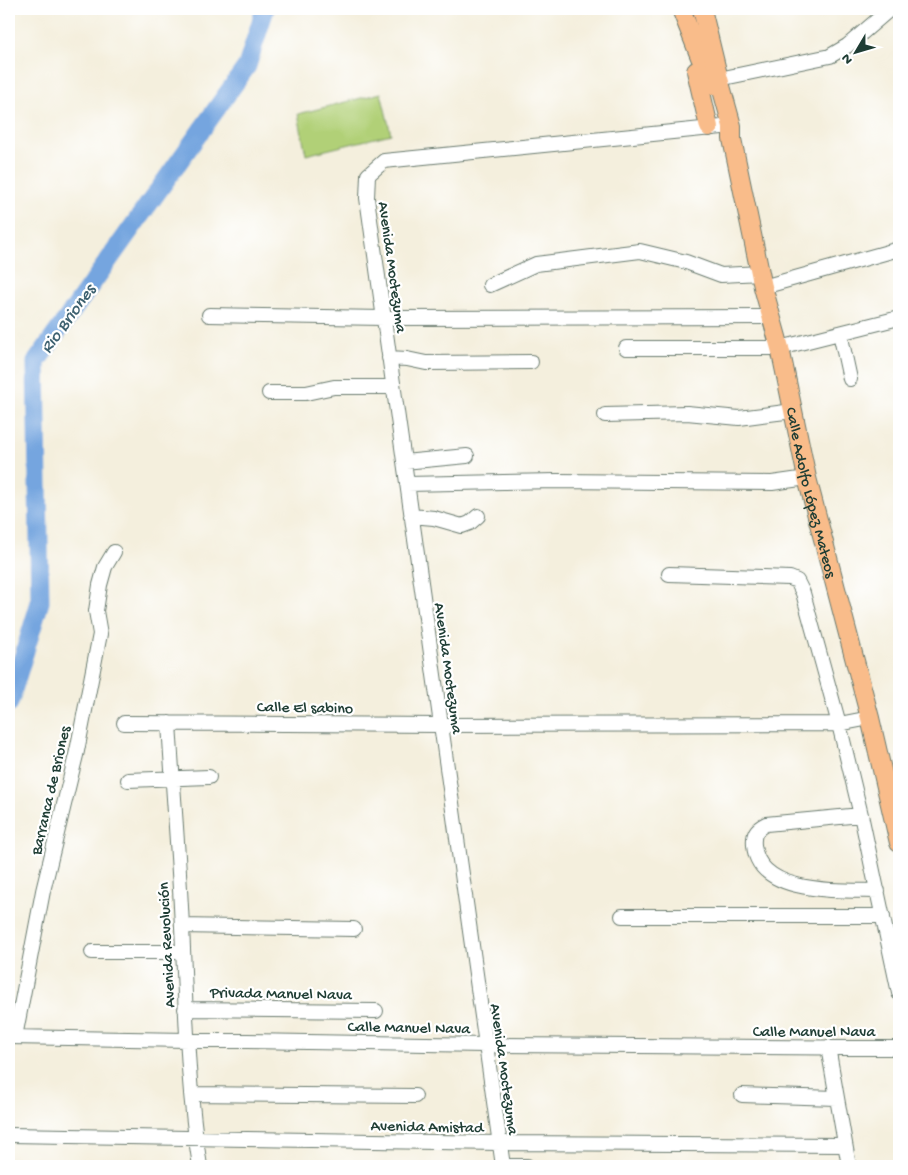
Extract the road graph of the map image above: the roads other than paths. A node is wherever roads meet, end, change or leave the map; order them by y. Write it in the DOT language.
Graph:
graph roads {
  1 [pos="681,9"];
  2 [pos="702,9"];
  3 [pos="890,9"];
  4 [pos="718,79"];
  5 [pos="725,129"];
  6 [pos="899,249"];
  7 [pos="762,280"];
  8 [pos="490,286"];
  9 [pos="209,315"];
  10 [pos="771,317"];
  11 [pos="384,318"];
  12 [pos="899,318"];
  13 [pos="840,332"];
  14 [pos="626,348"];
  15 [pos="780,348"];
  16 [pos="389,358"];
  17 [pos="531,362"];
  18 [pos="850,378"];
  19 [pos="393,388"];
  20 [pos="268,394"];
  21 [pos="793,412"];
  22 [pos="605,415"];
  23 [pos="467,456"];
  24 [pos="404,462"];
  25 [pos="807,478"];
  26 [pos="407,484"];
  27 [pos="411,516"];
  28 [pos="478,516"];
  29 [pos="114,552"];
  30 [pos="669,574"];
  31 [pos="870,718"];
  32 [pos="169,722"];
  33 [pos="124,723"];
  34 [pos="839,724"];
  35 [pos="440,726"];
  36 [pos="209,777"];
  37 [pos="172,778"];
  38 [pos="128,780"];
  39 [pos="861,815"];
  40 [pos="897,822"];
  41 [pos="899,844"];
  42 [pos="878,891"];
  43 [pos="622,916"];
  44 [pos="883,916"];
  45 [pos="182,926"];
  46 [pos="354,929"];
  47 [pos="92,952"];
  48 [pos="183,952"];
  49 [pos="899,993"];
  50 [pos="185,1009"];
  51 [pos="376,1011"];
  52 [pos="12,1037"];
  53 [pos="186,1040"];
  54 [pos="485,1045"];
  55 [pos="828,1047"];
  56 [pos="899,1048"];
  57 [pos="191,1094"];
  58 [pos="742,1094"];
  59 [pos="415,1096"];
  60 [pos="837,1098"];
  61 [pos="9,1135"];
  62 [pos="195,1139"];
  63 [pos="499,1143"];
  64 [pos="845,1145"];
  65 [pos="200,1166"];
  66 [pos="503,1166"];
  67 [pos="527,1166"];
  68 [pos="849,1166"];
  1 -- 5 [label="main road, Calle Adolfo López Mateos"];
  2 -- 4 [label="main road, Calle Adolfo López Mateos"];
  3 -- 4 [label="street"];
  4 -- 5 [label="main road, Calle Adolfo López Mateos"];
  5 -- 7 [label="main road, Calle Adolfo López Mateos"];
  5 -- 11 [label="street, Avenida Moctezuma"];
  6 -- 7 [label="street"];
  7 -- 8 [label="street"];
  7 -- 10 [label="main road, Calle Adolfo López Mateos"];
  9 -- 11 [label="street"];
  10 -- 11 [label="street"];
  10 -- 15 [label="main road, Calle Adolfo López Mateos"];
  11 -- 16 [label="street, Avenida Moctezuma"];
  12 -- 13 [label="street"];
  13 -- 15 [label="street"];
  13 -- 18 [label="street"];
  14 -- 15 [label="street"];
  15 -- 21 [label="main road, Calle Adolfo López Mateos"];
  16 -- 17 [label="street"];
  16 -- 19 [label="street, Avenida Moctezuma"];
  19 -- 20 [label="street"];
  19 -- 24 [label="street, Avenida Moctezuma"];
  21 -- 22 [label="street"];
  21 -- 25 [label="main road, Calle Adolfo López Mateos"];
  23 -- 24 [label="street"];
  24 -- 26 [label="street, Avenida Moctezuma"];
  25 -- 26 [label="street"];
  25 -- 31 [label="main road, Calle Adolfo López Mateos"];
  26 -- 27 [label="street, Avenida Moctezuma"];
  27 -- 28 [label="street"];
  27 -- 35 [label="street, Avenida Moctezuma"];
  29 -- 52 [label="street, Barranca de Briones"];
  30 -- 34 [label="street"];
  31 -- 34 [label="street, Calle El sabino"];
  31 -- 40 [label="main road, Calle Adolfo López Mateos"];
  32 -- 33 [label="street, Calle El sabino"];
  32 -- 35 [label="street, Calle El sabino"];
  32 -- 37 [label="street, Avenida Revolución"];
  34 -- 35 [label="street, Calle El sabino"];
  34 -- 39 [label="street"];
  35 -- 54 [label="street, Avenida Moctezuma"];
  36 -- 37 [label="street"];
  37 -- 38 [label="street"];
  37 -- 45 [label="street, Avenida Revolución"];
  39 -- 42 [label="street"];
  39 -- 42 [label="street"];
  40 -- 41 [label="main road, Calle Adolfo López Mateos"];
  42 -- 44 [label="street"];
  43 -- 44 [label="street"];
  44 -- 49 [label="street"];
  45 -- 46 [label="street"];
  45 -- 48 [label="street, Avenida Revolución"];
  47 -- 48 [label="street"];
  48 -- 50 [label="street, Avenida Revolución"];
  50 -- 51 [label="street, Privada Manuel Nava"];
  50 -- 53 [label="street, Avenida Revolución"];
  52 -- 53 [label="street, Calle Manuel Nava"];
  53 -- 54 [label="street, Calle Manuel Nava"];
  53 -- 57 [label="street, Avenida Revolución"];
  54 -- 55 [label="street, Calle Manuel Nava"];
  54 -- 63 [label="street, Avenida Moctezuma"];
  55 -- 56 [label="street, Calle Manuel Nava"];
  55 -- 60 [label="street"];
  57 -- 59 [label="street"];
  57 -- 62 [label="street, Avenida Revolución"];
  58 -- 60 [label="street"];
  60 -- 64 [label="street"];
  61 -- 62 [label="street, Avenida Amistad"];
  62 -- 63 [label="street, Avenida Amistad"];
  62 -- 65 [label="street, Avenida Revolución"];
  63 -- 64 [label="street, Avenida Amistad"];
  63 -- 66 [label="street, Avenida Moctezuma"];
  64 -- 68 [label="street"];
  66 -- 67 [label="street"];
}
